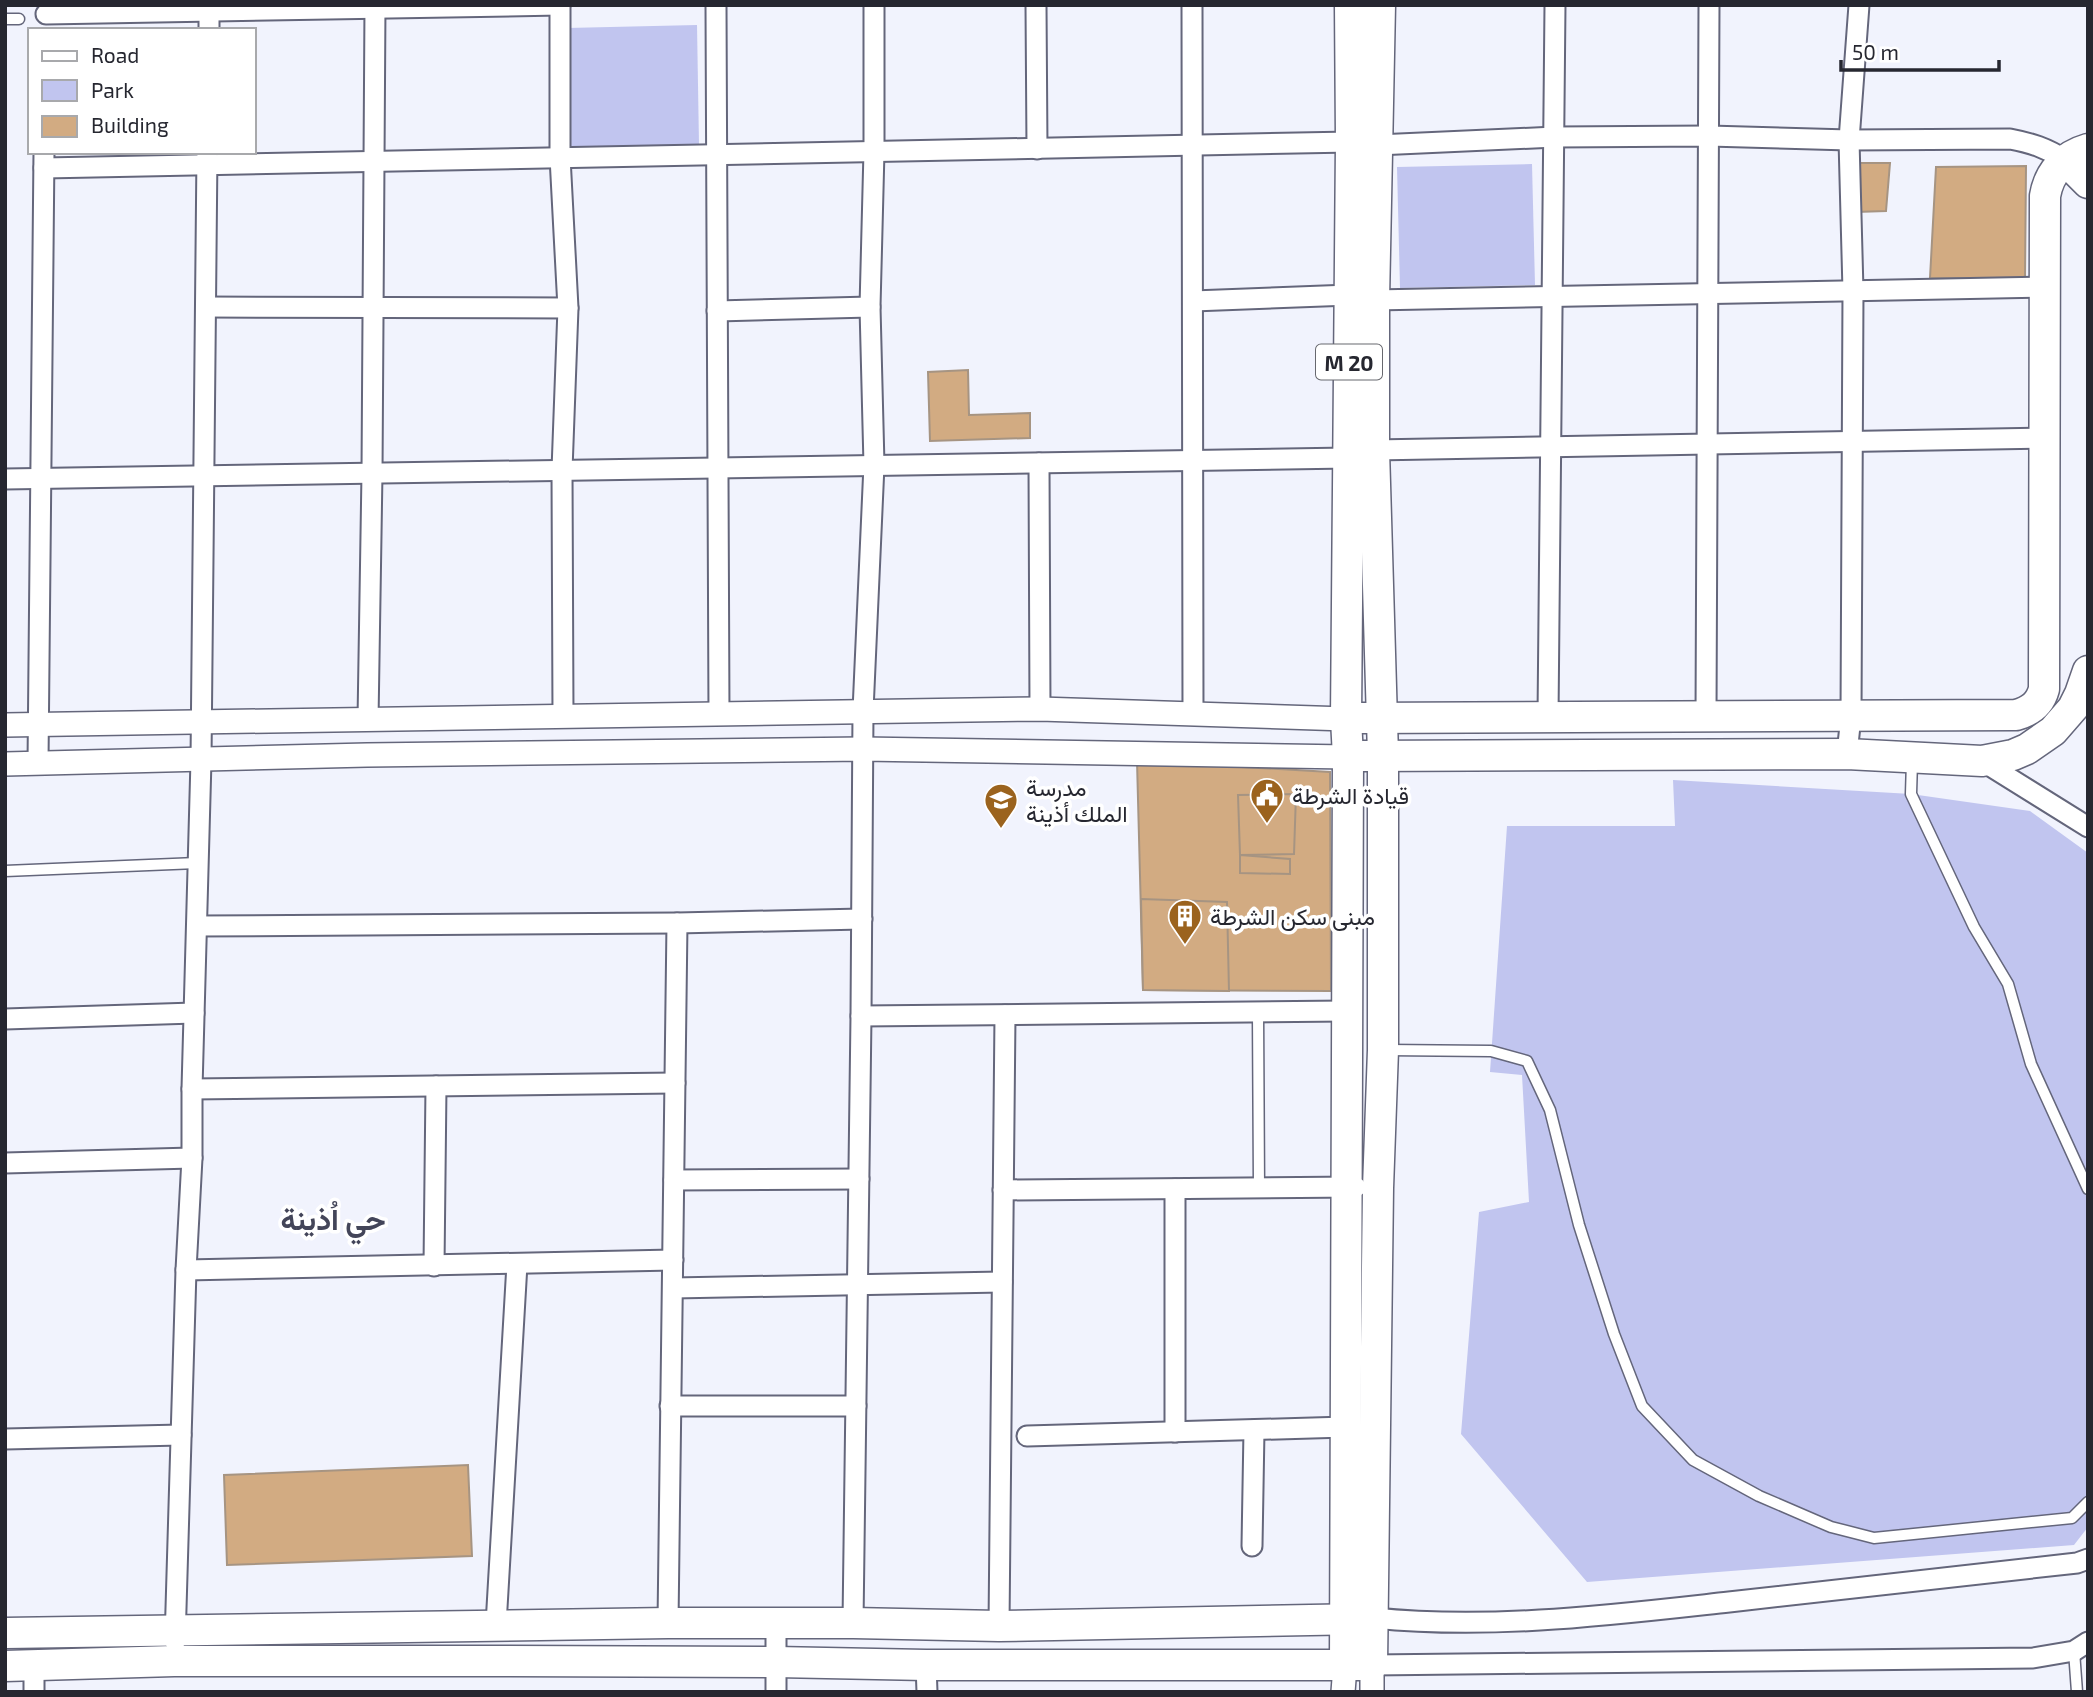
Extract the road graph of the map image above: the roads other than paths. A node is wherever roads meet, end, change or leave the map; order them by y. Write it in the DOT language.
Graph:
graph roads {
  1 [pos="560,5"];
  2 [pos="716,5"];
  3 [pos="874,5"];
  4 [pos="1036,5"];
  5 [pos="1192,5"];
  6 [pos="1350,5"];
  7 [pos="1380,5"];
  8 [pos="1555,5"];
  9 [pos="1709,5"];
  10 [pos="1858,5"];
  11 [pos="375,7"];
  12 [pos="209,15"];
  13 [pos="46,16"];
  14 [pos="5,19"];
  15 [pos="19,19"];
  16 [pos="1709,136"];
  17 [pos="1555,137"];
  18 [pos="1849,140"];
  19 [pos="1364,143"];
  20 [pos="1192,145"];
  21 [pos="1037,149"];
  22 [pos="874,151"];
  23 [pos="717,154"];
  24 [pos="2076,155"];
  25 [pos="560,157"];
  26 [pos="207,158"];
  27 [pos="44,160"];
  28 [pos="374,161"];
  29 [pos="2088,183"];
  30 [pos="2045,287"];
  31 [pos="1853,291"];
  32 [pos="1708,293"];
  33 [pos="1554,296"];
  34 [pos="1362,297"];
  35 [pos="1193,301"];
  36 [pos="206,307"];
  37 [pos="373,307"];
  38 [pos="870,307"];
  39 [pos="568,308"];
  40 [pos="717,311"];
  41 [pos="2045,439"];
  42 [pos="1853,441"];
  43 [pos="1708,444"];
  44 [pos="1552,447"];
  45 [pos="1361,454"];
  46 [pos="1193,460"];
  47 [pos="1039,463"];
  48 [pos="874,465"];
  49 [pos="719,467"];
  50 [pos="562,470"];
  51 [pos="372,473"];
  52 [pos="204,476"];
  53 [pos="5,479"];
  54 [pos="41,479"];
  55 [pos="2088,671"];
  56 [pos="2036,705"];
  57 [pos="1040,709"];
  58 [pos="863,711"];
  59 [pos="719,713"];
  60 [pos="1193,714"];
  61 [pos="563,716"];
  62 [pos="1381,716"];
  63 [pos="1706,716"];
  64 [pos="1850,716"];
  65 [pos="1548,717"];
  66 [pos="1346,719"];
  67 [pos="368,720"];
  68 [pos="2064,720"];
  69 [pos="201,721"];
  70 [pos="39,724"];
  71 [pos="5,725"];
  72 [pos="863,749"];
  73 [pos="1847,754"];
  74 [pos="367,755"];
  75 [pos="1383,755"];
  76 [pos="1348,757"];
  77 [pos="1912,757"];
  78 [pos="201,760"];
  79 [pos="1982,761"];
  80 [pos="5,764"];
  81 [pos="38,764"];
  82 [pos="2088,827"];
  83 [pos="197,863"];
  84 [pos="5,871"];
  85 [pos="862,919"];
  86 [pos="677,923"];
  87 [pos="197,926"];
  88 [pos="1346,1011"];
  89 [pos="194,1013"];
  90 [pos="1258,1013"];
  91 [pos="1005,1015"];
  92 [pos="861,1016"];
  93 [pos="5,1019"];
  94 [pos="1383,1050"];
  95 [pos="675,1083"];
  96 [pos="436,1086"];
  97 [pos="191,1089"];
  98 [pos="192,1158"];
  99 [pos="5,1163"];
  100 [pos="859,1178"];
  101 [pos="674,1180"];
  102 [pos="1346,1186"];
  103 [pos="1259,1188"];
  104 [pos="1378,1188"];
  105 [pos="1175,1189"];
  106 [pos="2088,1189"];
  107 [pos="1003,1190"];
  108 [pos="673,1261"];
  109 [pos="517,1264"];
  110 [pos="434,1265"];
  111 [pos="186,1270"];
  112 [pos="1002,1282"];
  113 [pos="857,1285"];
  114 [pos="673,1289"];
  115 [pos="670,1406"];
  116 [pos="856,1406"];
  117 [pos="1346,1427"];
  118 [pos="1254,1430"];
  119 [pos="1175,1432"];
  120 [pos="181,1435"];
  121 [pos="1027,1436"];
  122 [pos="5,1438"];
  123 [pos="2088,1502"];
  124 [pos="1252,1545"];
  125 [pos="2088,1559"];
  126 [pos="1360,1619"];
  127 [pos="668,1623"];
  128 [pos="853,1623"];
  129 [pos="496,1625"];
  130 [pos="776,1625"];
  131 [pos="999,1626"];
  132 [pos="176,1629"];
  133 [pos="5,1633"];
  134 [pos="2081,1647"];
  135 [pos="174,1661"];
  136 [pos="776,1662"];
  137 [pos="25,1674"];
  138 [pos="926,1678"];
  139 [pos="1358,1679"];
  140 [pos="776,1692"];
  141 [pos="2077,1692"];
  1 -- 11 [label="street"];
  1 -- 25 [label="street"];
  2 -- 23 [label="street"];
  3 -- 22 [label="street"];
  4 -- 21 [label="street"];
  5 -- 20 [label="street"];
  6 -- 19 [label="main road, M 20"];
  7 -- 19 [label="main road, M 20"];
  8 -- 17 [label="street"];
  9 -- 16 [label="street"];
  10 -- 18 [label="street"];
  11 -- 12 [label="street"];
  11 -- 28 [label="street"];
  12 -- 13 [label="street"];
  14 -- 15 [label="lane"];
  16 -- 17 [label="street"];
  16 -- 18 [label="street"];
  16 -- 32 [label="street"];
  17 -- 19 [label="street"];
  17 -- 33 [label="street"];
  18 -- 24 [label="street"];
  18 -- 31 [label="street"];
  19 -- 20 [label="street"];
  19 -- 34 [label="main road, M 20"];
  20 -- 21 [label="street"];
  20 -- 35 [label="street"];
  21 -- 22 [label="street"];
  22 -- 23 [label="street"];
  22 -- 38 [label="street"];
  23 -- 25 [label="street"];
  23 -- 40 [label="street"];
  24 -- 29 [label="main road"];
  24 -- 30 [label="main road"];
  25 -- 28 [label="street"];
  25 -- 39 [label="street"];
  26 -- 27 [label="street"];
  26 -- 28 [label="street"];
  26 -- 36 [label="street"];
  27 -- 54 [label="street"];
  28 -- 37 [label="street"];
  30 -- 31 [label="street"];
  30 -- 41 [label="main road"];
  31 -- 32 [label="street"];
  31 -- 42 [label="street"];
  32 -- 33 [label="street"];
  32 -- 43 [label="street"];
  33 -- 34 [label="street"];
  33 -- 44 [label="street"];
  34 -- 35 [label="street"];
  34 -- 45 [label="main road, M 20"];
  35 -- 46 [label="street"];
  36 -- 37 [label="street"];
  36 -- 52 [label="street"];
  37 -- 39 [label="street"];
  37 -- 51 [label="street"];
  38 -- 40 [label="street"];
  38 -- 48 [label="street"];
  39 -- 50 [label="street"];
  40 -- 49 [label="street"];
  41 -- 42 [label="street"];
  41 -- 56 [label="main road"];
  42 -- 43 [label="street"];
  42 -- 64 [label="street"];
  43 -- 44 [label="street"];
  43 -- 63 [label="street"];
  44 -- 45 [label="street"];
  44 -- 65 [label="street"];
  45 -- 46 [label="street"];
  45 -- 62 [label="main road, M 20"];
  45 -- 66 [label="main road, M 20"];
  46 -- 47 [label="street"];
  46 -- 60 [label="street"];
  47 -- 48 [label="street"];
  47 -- 57 [label="street"];
  48 -- 49 [label="street"];
  48 -- 58 [label="street"];
  49 -- 50 [label="street"];
  49 -- 59 [label="street"];
  50 -- 51 [label="street"];
  50 -- 61 [label="street"];
  51 -- 52 [label="street"];
  51 -- 67 [label="street"];
  52 -- 54 [label="street"];
  52 -- 69 [label="street"];
  53 -- 54 [label="street"];
  54 -- 70 [label="street"];
  55 -- 68 [label="main road"];
  56 -- 64 [label="main road"];
  56 -- 68 [label="main road"];
  57 -- 58 [label="street"];
  57 -- 60 [label="street"];
  58 -- 59 [label="street"];
  58 -- 72 [label="street"];
  59 -- 61 [label="street"];
  60 -- 66 [label="street"];
  61 -- 67 [label="street"];
  62 -- 65 [label="main road"];
  62 -- 66 [label="main road"];
  62 -- 75 [label="main road"];
  63 -- 64 [label="main road"];
  63 -- 65 [label="main road"];
  64 -- 73 [label="street"];
  66 -- 76 [label="main road"];
  67 -- 69 [label="street"];
  67 -- 74 [label="street"];
  68 -- 79 [label="main road"];
  69 -- 70 [label="street"];
  69 -- 78 [label="street"];
  70 -- 71 [label="street"];
  70 -- 81 [label="street"];
  72 -- 74 [label="street"];
  72 -- 76 [label="street"];
  72 -- 85 [label="street"];
  73 -- 75 [label="main road"];
  73 -- 77 [label="main road"];
  74 -- 78 [label="street"];
  75 -- 76 [label="main road"];
  75 -- 94 [label="main road"];
  76 -- 88 [label="main road"];
  77 -- 79 [label="main road"];
  77 -- 106 [label="lane"];
  78 -- 81 [label="street"];
  78 -- 83 [label="street"];
  79 -- 82 [label="street"];
  80 -- 81 [label="street"];
  83 -- 84 [label="lane"];
  83 -- 87 [label="street"];
  85 -- 86 [label="street"];
  85 -- 92 [label="street"];
  86 -- 87 [label="street"];
  86 -- 95 [label="street"];
  87 -- 89 [label="street"];
  88 -- 90 [label="street"];
  88 -- 102 [label="main road"];
  89 -- 93 [label="street"];
  89 -- 97 [label="street"];
  90 -- 91 [label="street"];
  90 -- 103 [label="lane"];
  91 -- 92 [label="street"];
  91 -- 107 [label="street"];
  92 -- 100 [label="street"];
  94 -- 104 [label="main road"];
  94 -- 123 [label="lane"];
  95 -- 96 [label="street"];
  95 -- 101 [label="street"];
  96 -- 97 [label="street"];
  96 -- 110 [label="street"];
  97 -- 98 [label="street"];
  98 -- 99 [label="street"];
  98 -- 111 [label="street"];
  100 -- 101 [label="street"];
  100 -- 113 [label="street"];
  101 -- 108 [label="street"];
  102 -- 103 [label="street"];
  102 -- 104 [label="street"];
  102 -- 117 [label="main road"];
  103 -- 105 [label="street"];
  104 -- 126 [label="main road"];
  105 -- 107 [label="street"];
  105 -- 119 [label="street"];
  107 -- 112 [label="street"];
  108 -- 109 [label="street"];
  108 -- 114 [label="street"];
  109 -- 110 [label="street"];
  109 -- 129 [label="street"];
  110 -- 111 [label="street"];
  111 -- 120 [label="street"];
  112 -- 113 [label="street"];
  112 -- 131 [label="street"];
  113 -- 114 [label="street"];
  113 -- 116 [label="street"];
  114 -- 115 [label="street"];
  115 -- 116 [label="street"];
  115 -- 127 [label="street"];
  116 -- 128 [label="street"];
  117 -- 118 [label="street"];
  117 -- 126 [label="main road"];
  118 -- 119 [label="street"];
  118 -- 124 [label="street"];
  119 -- 121 [label="street"];
  120 -- 122 [label="street"];
  120 -- 132 [label="street"];
  125 -- 126 [label="street"];
  126 -- 131 [label="main road"];
  126 -- 139 [label="main road"];
  127 -- 129 [label="main road"];
  127 -- 130 [label="main road"];
  128 -- 130 [label="main road"];
  128 -- 131 [label="main road"];
  129 -- 132 [label="main road"];
  130 -- 136 [label="street"];
  132 -- 133 [label="main road"];
  132 -- 135 [label="street"];
  134 -- 139 [label="street"];
  134 -- 141 [label="lane"];
  135 -- 136 [label="main road"];
  135 -- 137 [label="main road"];
  136 -- 138 [label="main road"];
  136 -- 140 [label="street"];
  138 -- 139 [label="main road"];
}
